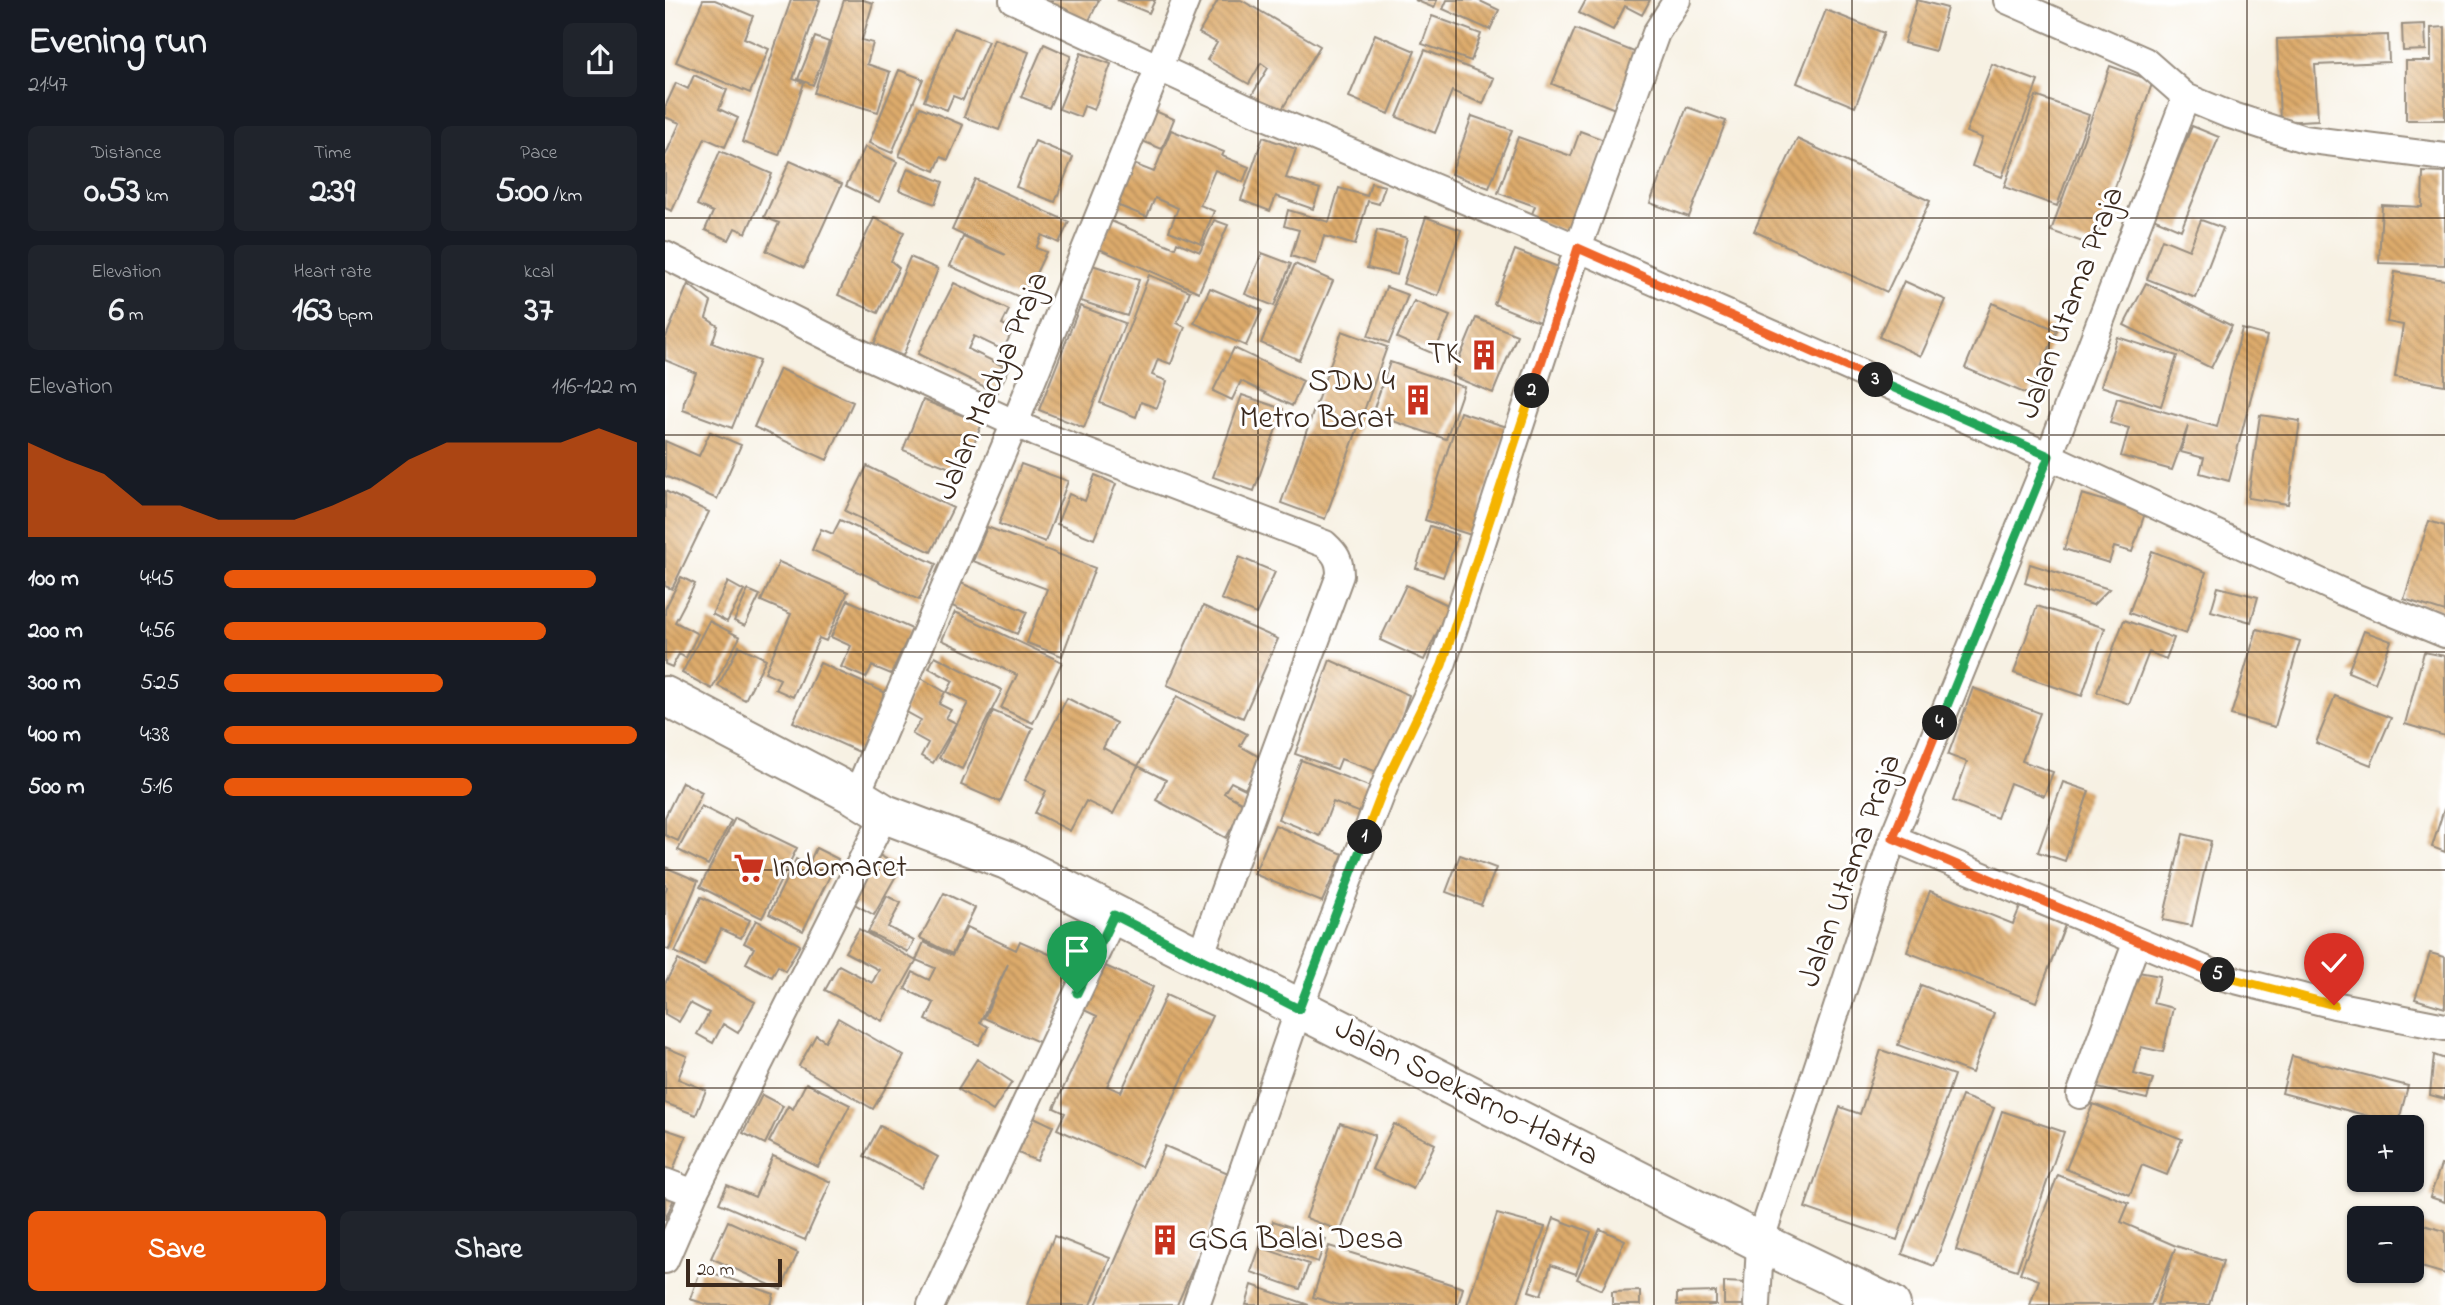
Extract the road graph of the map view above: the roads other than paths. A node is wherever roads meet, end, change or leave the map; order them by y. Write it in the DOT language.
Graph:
graph roads {
  1 [pos="1013,0"];
  2 [pos="1186,0"];
  3 [pos="1677,0"];
  4 [pos="2007,0"];
  5 [pos="1160,69"];
  6 [pos="2186,97"];
  7 [pos="2445,158"];
  8 [pos="1578,248"];
  9 [pos="665,255"];
  10 [pos="1015,423"];
  11 [pos="2049,456"];
  12 [pos="2445,634"];
  13 [pos="665,696"];
  14 [pos="871,805"];
  15 [pos="1893,838"];
  16 [pos="1114,915"];
  17 [pos="2137,940"];
  18 [pos="1199,959"];
  19 [pos="1299,1009"];
  20 [pos="2445,1027"];
  21 [pos="2080,1095"];
  22 [pos="665,1182"];
  23 [pos="694,1193"];
  24 [pos="1760,1242"];
  25 [pos="665,1260"];
  26 [pos="931,1305"];
  27 [pos="1196,1305"];
  28 [pos="1757,1305"];
  29 [pos="1891,1305"];
  1 -- 5 [label="street"];
  2 -- 5 [label="street, Jalan Madya Praja"];
  3 -- 8 [label="street"];
  4 -- 6 [label="street"];
  5 -- 8 [label="street"];
  5 -- 10 [label="street, Jalan Madya Praja"];
  6 -- 7 [label="street"];
  6 -- 11 [label="street, Jalan Utama Praja"];
  8 -- 11 [label="street"];
  8 -- 19 [label="street"];
  9 -- 10 [label="street"];
  10 -- 14 [label="street, Jalan Madya Praja"];
  10 -- 18 [label="street"];
  11 -- 12 [label="street"];
  11 -- 15 [label="street, Jalan Utama Praja"];
  13 -- 14 [label="main road, Jalan Soekarno-Hatta"];
  14 -- 16 [label="main road, Jalan Soekarno-Hatta"];
  14 -- 23 [label="street, Jalan Madya Praja"];
  15 -- 17 [label="street"];
  15 -- 24 [label="street, Jalan Utama Praja"];
  16 -- 18 [label="main road, Jalan Soekarno-Hatta"];
  16 -- 26 [label="street"];
  17 -- 20 [label="street"];
  17 -- 21 [label="street"];
  18 -- 19 [label="main road, Jalan Soekarno-Hatta"];
  19 -- 24 [label="main road, Jalan Soekarno-Hatta"];
  19 -- 27 [label="street"];
  22 -- 23 [label="street"];
  23 -- 25 [label="street, Jalan Madya Praja"];
  24 -- 28 [label="street, Jalan Utama Praja"];
  24 -- 29 [label="main road, Jalan Soekarno-Hatta"];
}
